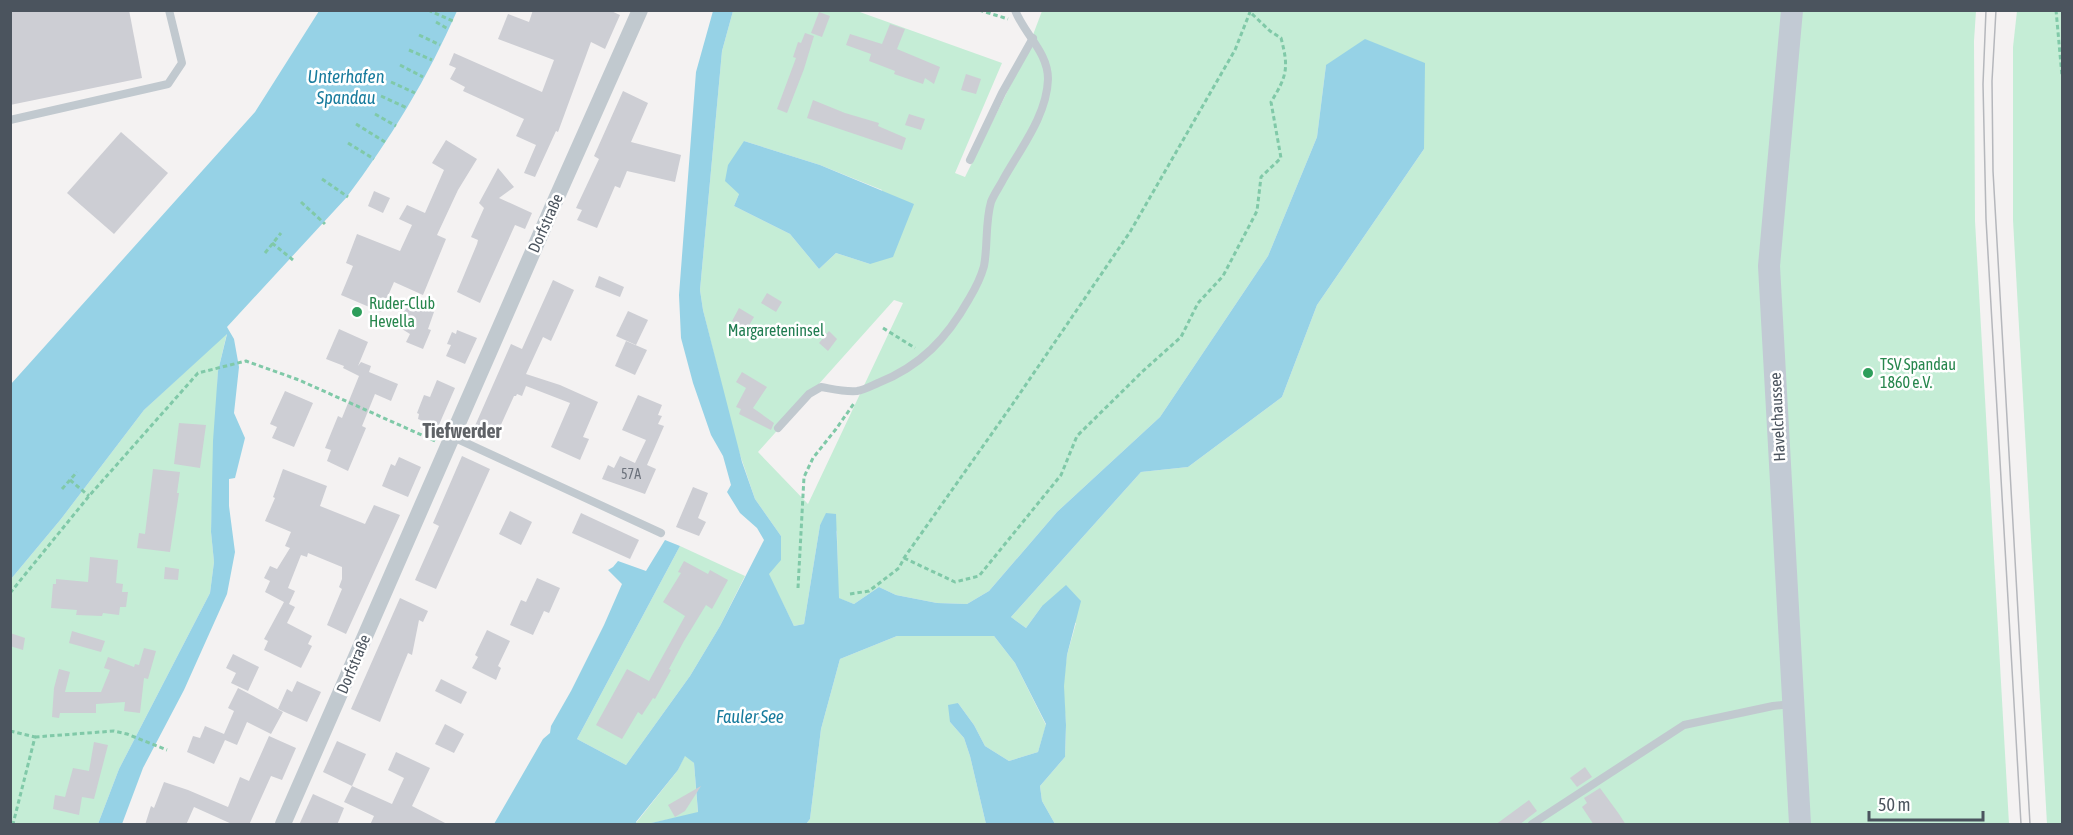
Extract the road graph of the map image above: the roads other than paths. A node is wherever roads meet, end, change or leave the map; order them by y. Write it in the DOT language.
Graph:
graph roads {
  1 [pos="168,10"];
  2 [pos="640,10"];
  3 [pos="1015,10"];
  4 [pos="1791,10"];
  5 [pos="1034,38"];
  6 [pos="10,120"];
  7 [pos="970,160"];
  8 [pos="778,428"];
  9 [pos="449,441"];
  10 [pos="661,533"];
  11 [pos="1792,704"];
  12 [pos="283,825"];
  13 [pos="1532,825"];
  14 [pos="1800,825"];
  1 -- 6 [label="lane"];
  2 -- 9 [label="street, Dorfstraße"];
  3 -- 5 [label="lane"];
  4 -- 11 [label="street, Havelchaussee"];
  5 -- 7 [label="lane"];
  5 -- 8 [label="lane"];
  9 -- 10 [label="lane"];
  9 -- 12 [label="street, Dorfstraße"];
  11 -- 13 [label="lane"];
  11 -- 14 [label="street, Havelchaussee"];
}
